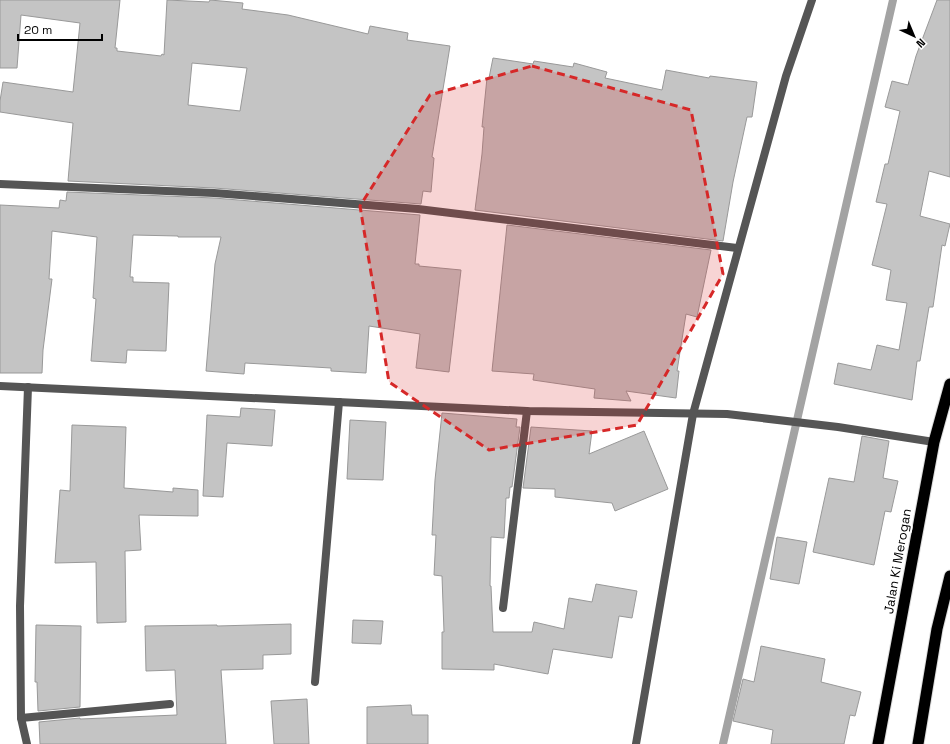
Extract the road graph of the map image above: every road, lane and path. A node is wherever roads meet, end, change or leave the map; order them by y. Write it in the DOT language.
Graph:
graph roads {
  1 [pos="812,0"];
  2 [pos="0,184"];
  3 [pos="737,248"];
  4 [pos="950,384"];
  5 [pos="0,386"];
  6 [pos="28,387"];
  7 [pos="339,402"];
  8 [pos="527,411"];
  9 [pos="693,414"];
  10 [pos="934,442"];
  11 [pos="950,576"];
  12 [pos="503,608"];
  13 [pos="315,682"];
  14 [pos="170,704"];
  15 [pos="21,718"];
  16 [pos="27,744"];
  17 [pos="636,744"];
  18 [pos="878,744"];
  19 [pos="918,744"];
  1 -- 3 [label="street"];
  2 -- 3 [label="street"];
  3 -- 9 [label="street"];
  4 -- 10 [label="highway, Jalan Ki Merogan"];
  5 -- 6 [label="street"];
  6 -- 7 [label="street"];
  6 -- 15 [label="street"];
  7 -- 8 [label="street"];
  7 -- 13 [label="street"];
  8 -- 9 [label="street"];
  8 -- 12 [label="street"];
  9 -- 10 [label="street"];
  9 -- 17 [label="street"];
  10 -- 18 [label="highway, Jalan Ki Merogan"];
  11 -- 19 [label="highway"];
  14 -- 15 [label="street"];
  15 -- 16 [label="street"];
}
